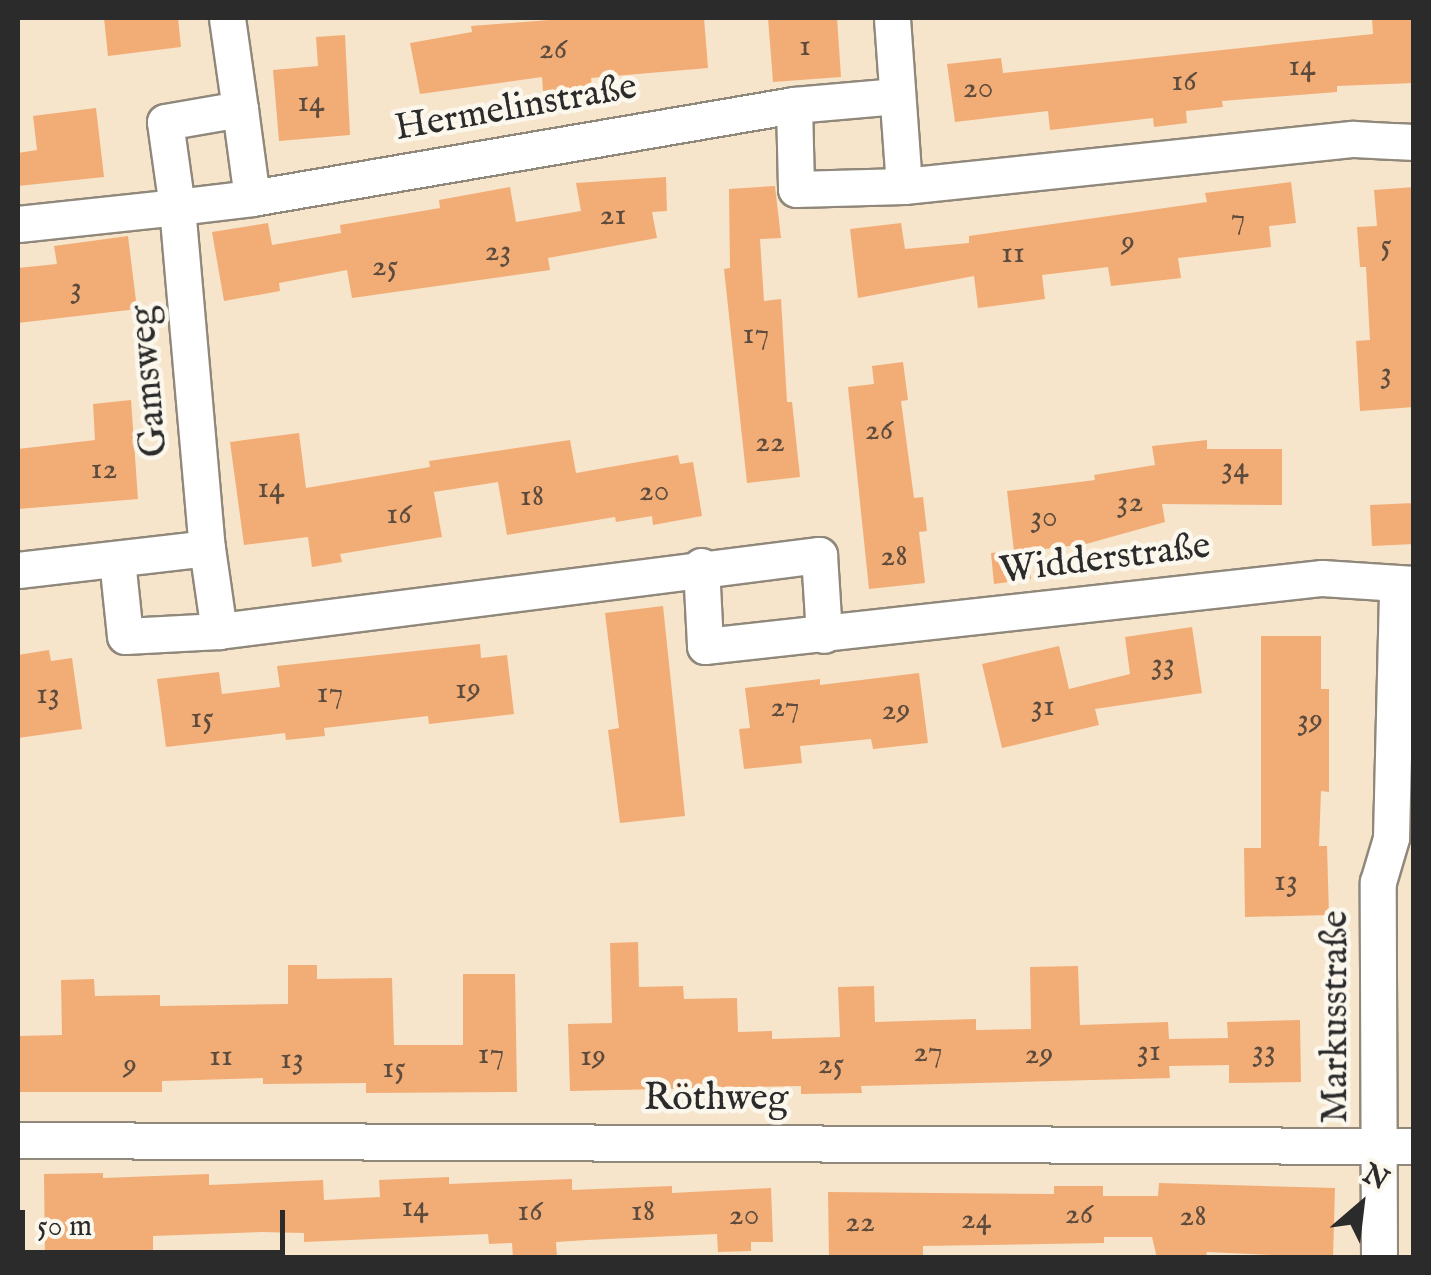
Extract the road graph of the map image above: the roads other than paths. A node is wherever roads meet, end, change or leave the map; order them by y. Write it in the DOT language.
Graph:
graph roads {
  1 [pos="227,18"];
  2 [pos="892,18"];
  3 [pos="897,96"];
  4 [pos="794,106"];
  5 [pos="240,109"];
  6 [pos="1414,142"];
  7 [pos="904,186"];
  8 [pos="252,198"];
  9 [pos="177,207"];
  10 [pos="18,224"];
  11 [pos="207,548"];
  12 [pos="116,560"];
  13 [pos="701,566"];
  14 [pos="18,570"];
  15 [pos="1405,584"];
  16 [pos="219,630"];
  17 [pos="824,635"];
  18 [pos="1405,657"];
  19 [pos="1391,838"];
  20 [pos="18,1140"];
  21 [pos="1397,1146"];
  22 [pos="1378,1258"];
  1 -- 5 [label="street"];
  2 -- 3 [label="street"];
  3 -- 4 [label="street, Hermelinstraße"];
  3 -- 7 [label="street"];
  4 -- 7 [label="street"];
  4 -- 8 [label="street, Hermelinstraße"];
  5 -- 8 [label="street"];
  5 -- 9 [label="street, Gamsweg"];
  6 -- 7 [label="street"];
  8 -- 9 [label="street"];
  9 -- 10 [label="street"];
  9 -- 11 [label="street, Gamsweg"];
  11 -- 12 [label="street"];
  11 -- 16 [label="street"];
  12 -- 14 [label="street"];
  12 -- 16 [label="street"];
  13 -- 16 [label="street"];
  13 -- 17 [label="street"];
  13 -- 17 [label="street, Widderstraße"];
  15 -- 17 [label="street, Widderstraße"];
  15 -- 18 [label="street, Widderstraße"];
  18 -- 19 [label="street, Widderstraße"];
  19 -- 21 [label="street, Markusstraße"];
  20 -- 21 [label="street, Röthweg"];
  21 -- 22 [label="street, Markusstraße"];
}
